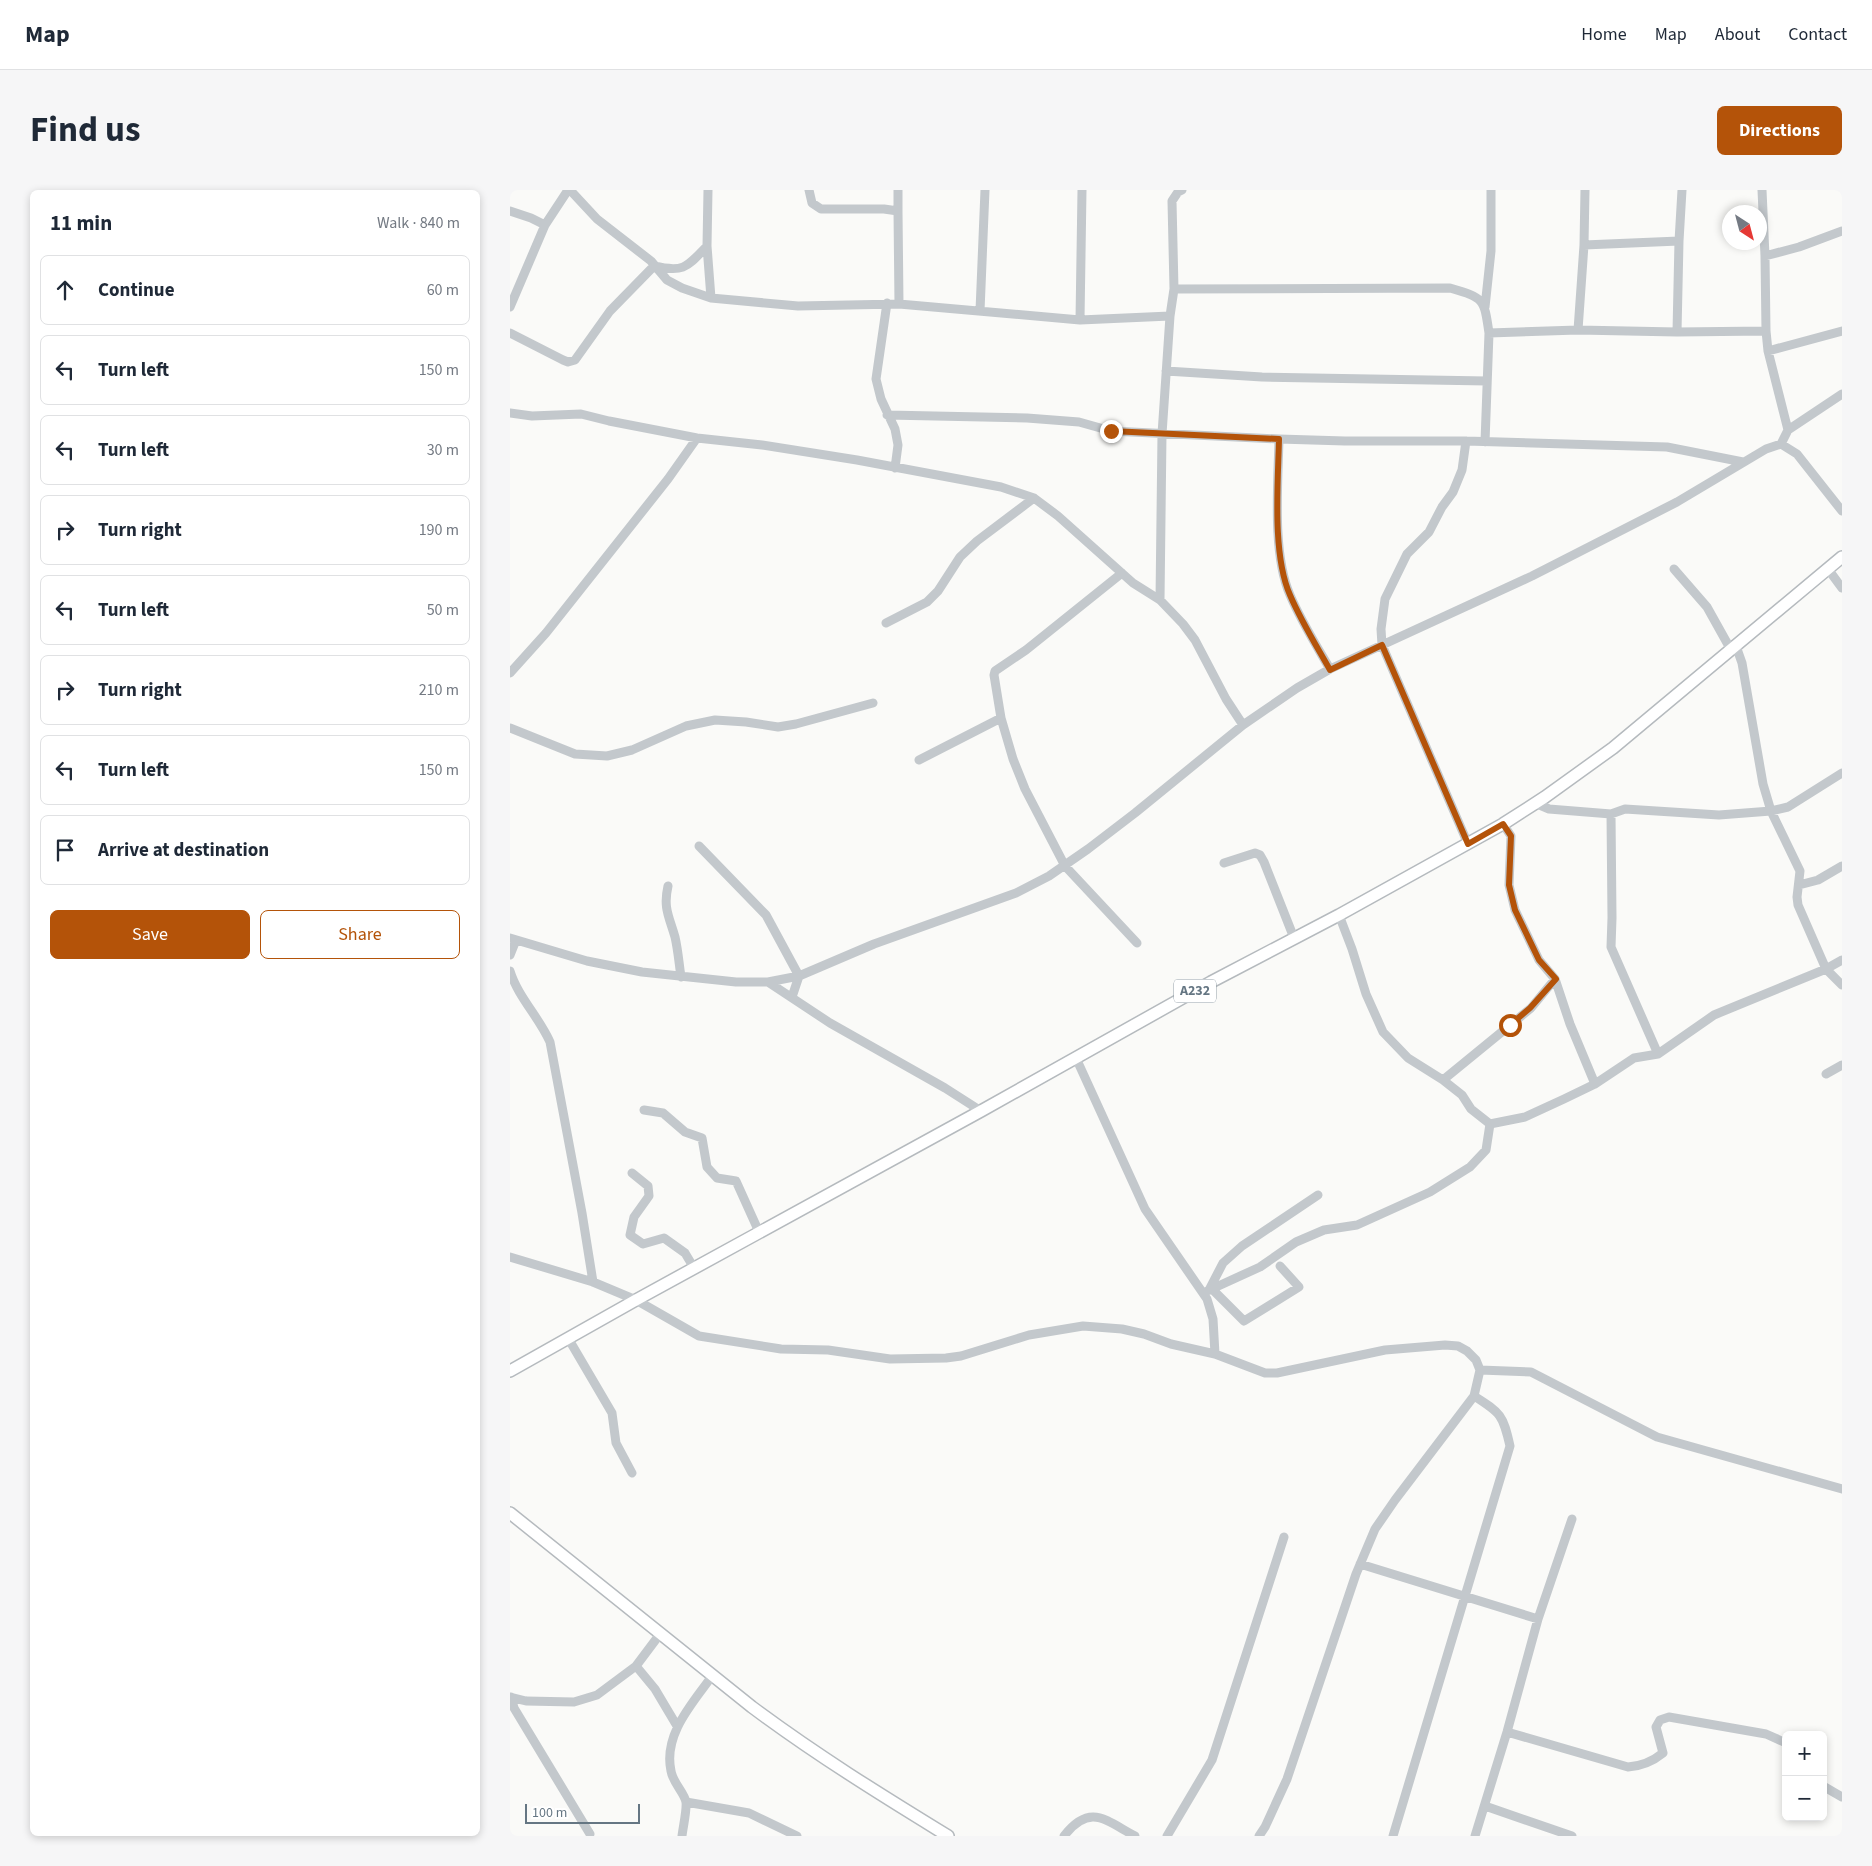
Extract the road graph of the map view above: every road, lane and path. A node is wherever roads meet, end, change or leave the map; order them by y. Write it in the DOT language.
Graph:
graph roads {
  1 [pos="569,190"];
  2 [pos="708,190"];
  3 [pos="809,190"];
  4 [pos="898,190"];
  5 [pos="985,190"];
  6 [pos="1082,190"];
  7 [pos="1491,190"];
  8 [pos="1585,190"];
  9 [pos="1682,190"];
  10 [pos="1762,190"];
  11 [pos="1179,191"];
  12 [pos="898,211"];
  13 [pos="510,212"];
  14 [pos="545,225"];
  15 [pos="1842,231"];
  16 [pos="1679,242"];
  17 [pos="1584,245"];
  18 [pos="707,246"];
  19 [pos="1765,256"];
  20 [pos="654,266"];
  21 [pos="1174,289"];
  22 [pos="711,298"];
  23 [pos="888,303"];
  24 [pos="899,304"];
  25 [pos="510,307"];
  26 [pos="1485,307"];
  27 [pos="980,311"];
  28 [pos="1170,316"];
  29 [pos="1080,320"];
  30 [pos="1578,330"];
  31 [pos="1766,331"];
  32 [pos="1842,331"];
  33 [pos="1677,332"];
  34 [pos="510,333"];
  35 [pos="1489,333"];
  36 [pos="1768,351"];
  37 [pos="1166,371"];
  38 [pos="1487,381"];
  39 [pos="1842,394"];
  40 [pos="510,413"];
  41 [pos="887,415"];
  42 [pos="1788,430"];
  43 [pos="1162,434"];
  44 [pos="697,438"];
  45 [pos="1279,439"];
  46 [pos="1466,441"];
  47 [pos="1485,442"];
  48 [pos="1781,444"];
  49 [pos="1743,462"];
  50 [pos="895,468"];
  51 [pos="1034,498"];
  52 [pos="1842,511"];
  53 [pos="1842,557"];
  54 [pos="1674,569"];
  55 [pos="1828,569"];
  56 [pos="1122,573"];
  57 [pos="1842,588"];
  58 [pos="1160,600"];
  59 [pos="886,623"];
  60 [pos="1382,645"];
  61 [pos="1733,648"];
  62 [pos="511,669"];
  63 [pos="1330,670"];
  64 [pos="873,703"];
  65 [pos="1001,718"];
  66 [pos="1243,725"];
  67 [pos="510,728"];
  68 [pos="920,760"];
  69 [pos="1842,773"];
  70 [pos="1536,803"];
  71 [pos="1771,811"];
  72 [pos="1611,814"];
  73 [pos="1503,824"];
  74 [pos="1468,844"];
  75 [pos="699,846"];
  76 [pos="1224,863"];
  77 [pos="1065,866"];
  78 [pos="1842,866"];
  79 [pos="1799,885"];
  80 [pos="668,886"];
  81 [pos="1339,914"];
  82 [pos="1294,938"];
  83 [pos="513,939"];
  84 [pos="1137,943"];
  85 [pos="510,955"];
  86 [pos="1842,960"];
  87 [pos="1826,969"];
  88 [pos="510,971"];
  89 [pos="799,976"];
  90 [pos="681,977"];
  91 [pos="1556,979"];
  92 [pos="768,982"];
  93 [pos="1842,985"];
  94 [pos="792,997"];
  95 [pos="1658,1054"];
  96 [pos="1076,1058"];
  97 [pos="1842,1065"];
  98 [pos="1826,1074"];
  99 [pos="1443,1080"];
  100 [pos="1595,1084"];
  101 [pos="644,1110"];
  102 [pos="981,1111"];
  103 [pos="1490,1124"];
  104 [pos="632,1172"];
  105 [pos="1318,1195"];
  106 [pos="759,1232"];
  107 [pos="510,1257"];
  108 [pos="1280,1266"];
  109 [pos="694,1268"];
  110 [pos="593,1282"];
  111 [pos="1208,1291"];
  112 [pos="636,1300"];
  113 [pos="568,1338"];
  114 [pos="1214,1354"];
  115 [pos="510,1370"];
  116 [pos="1480,1370"];
  117 [pos="1474,1396"];
  118 [pos="632,1473"];
  119 [pos="1842,1489"];
  120 [pos="510,1513"];
  121 [pos="1572,1519"];
  122 [pos="1284,1537"];
  123 [pos="1360,1564"];
  124 [pos="1464,1598"];
  125 [pos="1538,1619"];
  126 [pos="660,1634"];
  127 [pos="636,1666"];
  128 [pos="712,1676"];
  129 [pos="510,1697"];
  130 [pos="677,1726"];
  131 [pos="1507,1732"];
  132 [pos="1782,1741"];
  133 [pos="1827,1788"];
  134 [pos="1842,1797"];
  135 [pos="686,1802"];
  136 [pos="1485,1806"];
  137 [pos="590,1834"];
  138 [pos="1557,1834"];
  139 [pos="682,1836"];
  140 [pos="797,1836"];
  141 [pos="948,1836"];
  142 [pos="1064,1836"];
  143 [pos="1135,1836"];
  144 [pos="1167,1836"];
  145 [pos="1259,1836"];
  146 [pos="1393,1836"];
  147 [pos="1475,1836"];
  148 [pos="1572,1836"];
  1 -- 14 [label="street"];
  1 -- 20 [label="street"];
  2 -- 18 [label="street"];
  3 -- 12 [label="street"];
  4 -- 12 [label="street"];
  5 -- 27 [label="street"];
  6 -- 29 [label="street"];
  7 -- 26 [label="street"];
  8 -- 17 [label="street"];
  9 -- 16 [label="street"];
  10 -- 19 [label="street"];
  11 -- 21 [label="street"];
  12 -- 24 [label="street"];
  13 -- 14 [label="street"];
  14 -- 25 [label="street"];
  15 -- 19 [label="street"];
  16 -- 17 [label="street"];
  16 -- 33 [label="street"];
  17 -- 30 [label="street"];
  18 -- 20 [label="street"];
  18 -- 22 [label="street"];
  19 -- 31 [label="street"];
  20 -- 22 [label="street"];
  20 -- 34 [label="street"];
  21 -- 26 [label="street"];
  21 -- 28 [label="street"];
  22 -- 23 [label="street"];
  23 -- 24 [label="street"];
  23 -- 41 [label="street"];
  24 -- 27 [label="street"];
  26 -- 35 [label="street"];
  27 -- 29 [label="street"];
  28 -- 29 [label="street"];
  28 -- 37 [label="street"];
  30 -- 33 [label="street"];
  30 -- 35 [label="street"];
  31 -- 33 [label="street"];
  31 -- 36 [label="street"];
  32 -- 36 [label="street"];
  35 -- 38 [label="street"];
  36 -- 42 [label="street"];
  37 -- 38 [label="street"];
  37 -- 43 [label="street"];
  38 -- 47 [label="street"];
  39 -- 42 [label="street"];
  40 -- 44 [label="street"];
  41 -- 43 [label="street"];
  41 -- 50 [label="street"];
  42 -- 48 [label="street"];
  43 -- 45 [label="street"];
  43 -- 58 [label="street"];
  44 -- 50 [label="street"];
  44 -- 62 [label="street"];
  45 -- 46 [label="street"];
  45 -- 63 [label="street"];
  46 -- 47 [label="street"];
  46 -- 60 [label="street"];
  47 -- 49 [label="street"];
  48 -- 49 [label="street"];
  48 -- 52 [label="street"];
  49 -- 60 [label="street"];
  50 -- 51 [label="street"];
  51 -- 56 [label="street"];
  51 -- 59 [label="street"];
  53 -- 55 [label="main road, A232"];
  54 -- 61 [label="street"];
  55 -- 57 [label="street"];
  55 -- 61 [label="main road, A232"];
  56 -- 58 [label="street"];
  56 -- 65 [label="street"];
  58 -- 66 [label="street"];
  60 -- 63 [label="street"];
  60 -- 74 [label="street"];
  61 -- 70 [label="main road, A232"];
  61 -- 71 [label="street"];
  63 -- 66 [label="street"];
  64 -- 67 [label="street"];
  65 -- 68 [label="street"];
  65 -- 77 [label="street"];
  66 -- 77 [label="street"];
  69 -- 71 [label="street"];
  70 -- 72 [label="street"];
  70 -- 73 [label="main road, A232"];
  71 -- 72 [label="street"];
  71 -- 79 [label="street"];
  72 -- 95 [label="street"];
  73 -- 74 [label="main road, A232"];
  73 -- 91 [label="street"];
  74 -- 81 [label="main road, A232"];
  75 -- 89 [label="street"];
  76 -- 82 [label="street"];
  77 -- 84 [label="street"];
  77 -- 89 [label="street"];
  78 -- 79 [label="street"];
  79 -- 87 [label="street"];
  80 -- 90 [label="street"];
  81 -- 82 [label="main road, A232"];
  81 -- 99 [label="street"];
  82 -- 96 [label="main road, A232"];
  83 -- 85 [label="street"];
  83 -- 90 [label="street"];
  86 -- 87 [label="street"];
  87 -- 93 [label="street"];
  87 -- 95 [label="street"];
  88 -- 110 [label="street"];
  89 -- 92 [label="street"];
  89 -- 94 [label="street"];
  90 -- 92 [label="street"];
  91 -- 99 [label="street"];
  91 -- 100 [label="street"];
  92 -- 94 [label="street"];
  94 -- 102 [label="street"];
  95 -- 100 [label="street"];
  96 -- 102 [label="main road, A232"];
  96 -- 111 [label="street"];
  97 -- 98 [label="street"];
  99 -- 103 [label="street"];
  100 -- 103 [label="street"];
  101 -- 106 [label="street"];
  102 -- 106 [label="main road, A232"];
  103 -- 111 [label="street"];
  104 -- 109 [label="street"];
  105 -- 111 [label="street"];
  106 -- 109 [label="main road, A232"];
  107 -- 110 [label="street"];
  108 -- 111 [label="street"];
  109 -- 112 [label="main road, A232"];
  110 -- 112 [label="street"];
  111 -- 114 [label="street"];
  112 -- 113 [label="main road, A232"];
  112 -- 114 [label="street"];
  113 -- 115 [label="main road, A232"];
  113 -- 118 [label="street"];
  114 -- 116 [label="street"];
  116 -- 117 [label="street"];
  116 -- 119 [label="street"];
  117 -- 123 [label="street"];
  117 -- 124 [label="street"];
  120 -- 126 [label="main road"];
  121 -- 125 [label="street"];
  122 -- 144 [label="street"];
  123 -- 124 [label="street"];
  123 -- 145 [label="street"];
  124 -- 125 [label="street"];
  124 -- 146 [label="street"];
  125 -- 131 [label="street"];
  126 -- 127 [label="street"];
  126 -- 128 [label="main road"];
  127 -- 129 [label="street"];
  127 -- 130 [label="street"];
  128 -- 130 [label="street"];
  128 -- 141 [label="main road"];
  129 -- 137 [label="street"];
  130 -- 135 [label="street"];
  131 -- 132 [label="street"];
  131 -- 136 [label="street"];
  133 -- 134 [label="street"];
  135 -- 139 [label="street"];
  135 -- 140 [label="street"];
  136 -- 138 [label="street"];
  136 -- 147 [label="street"];
  138 -- 148 [label="street"];
  142 -- 143 [label="street"];
}
